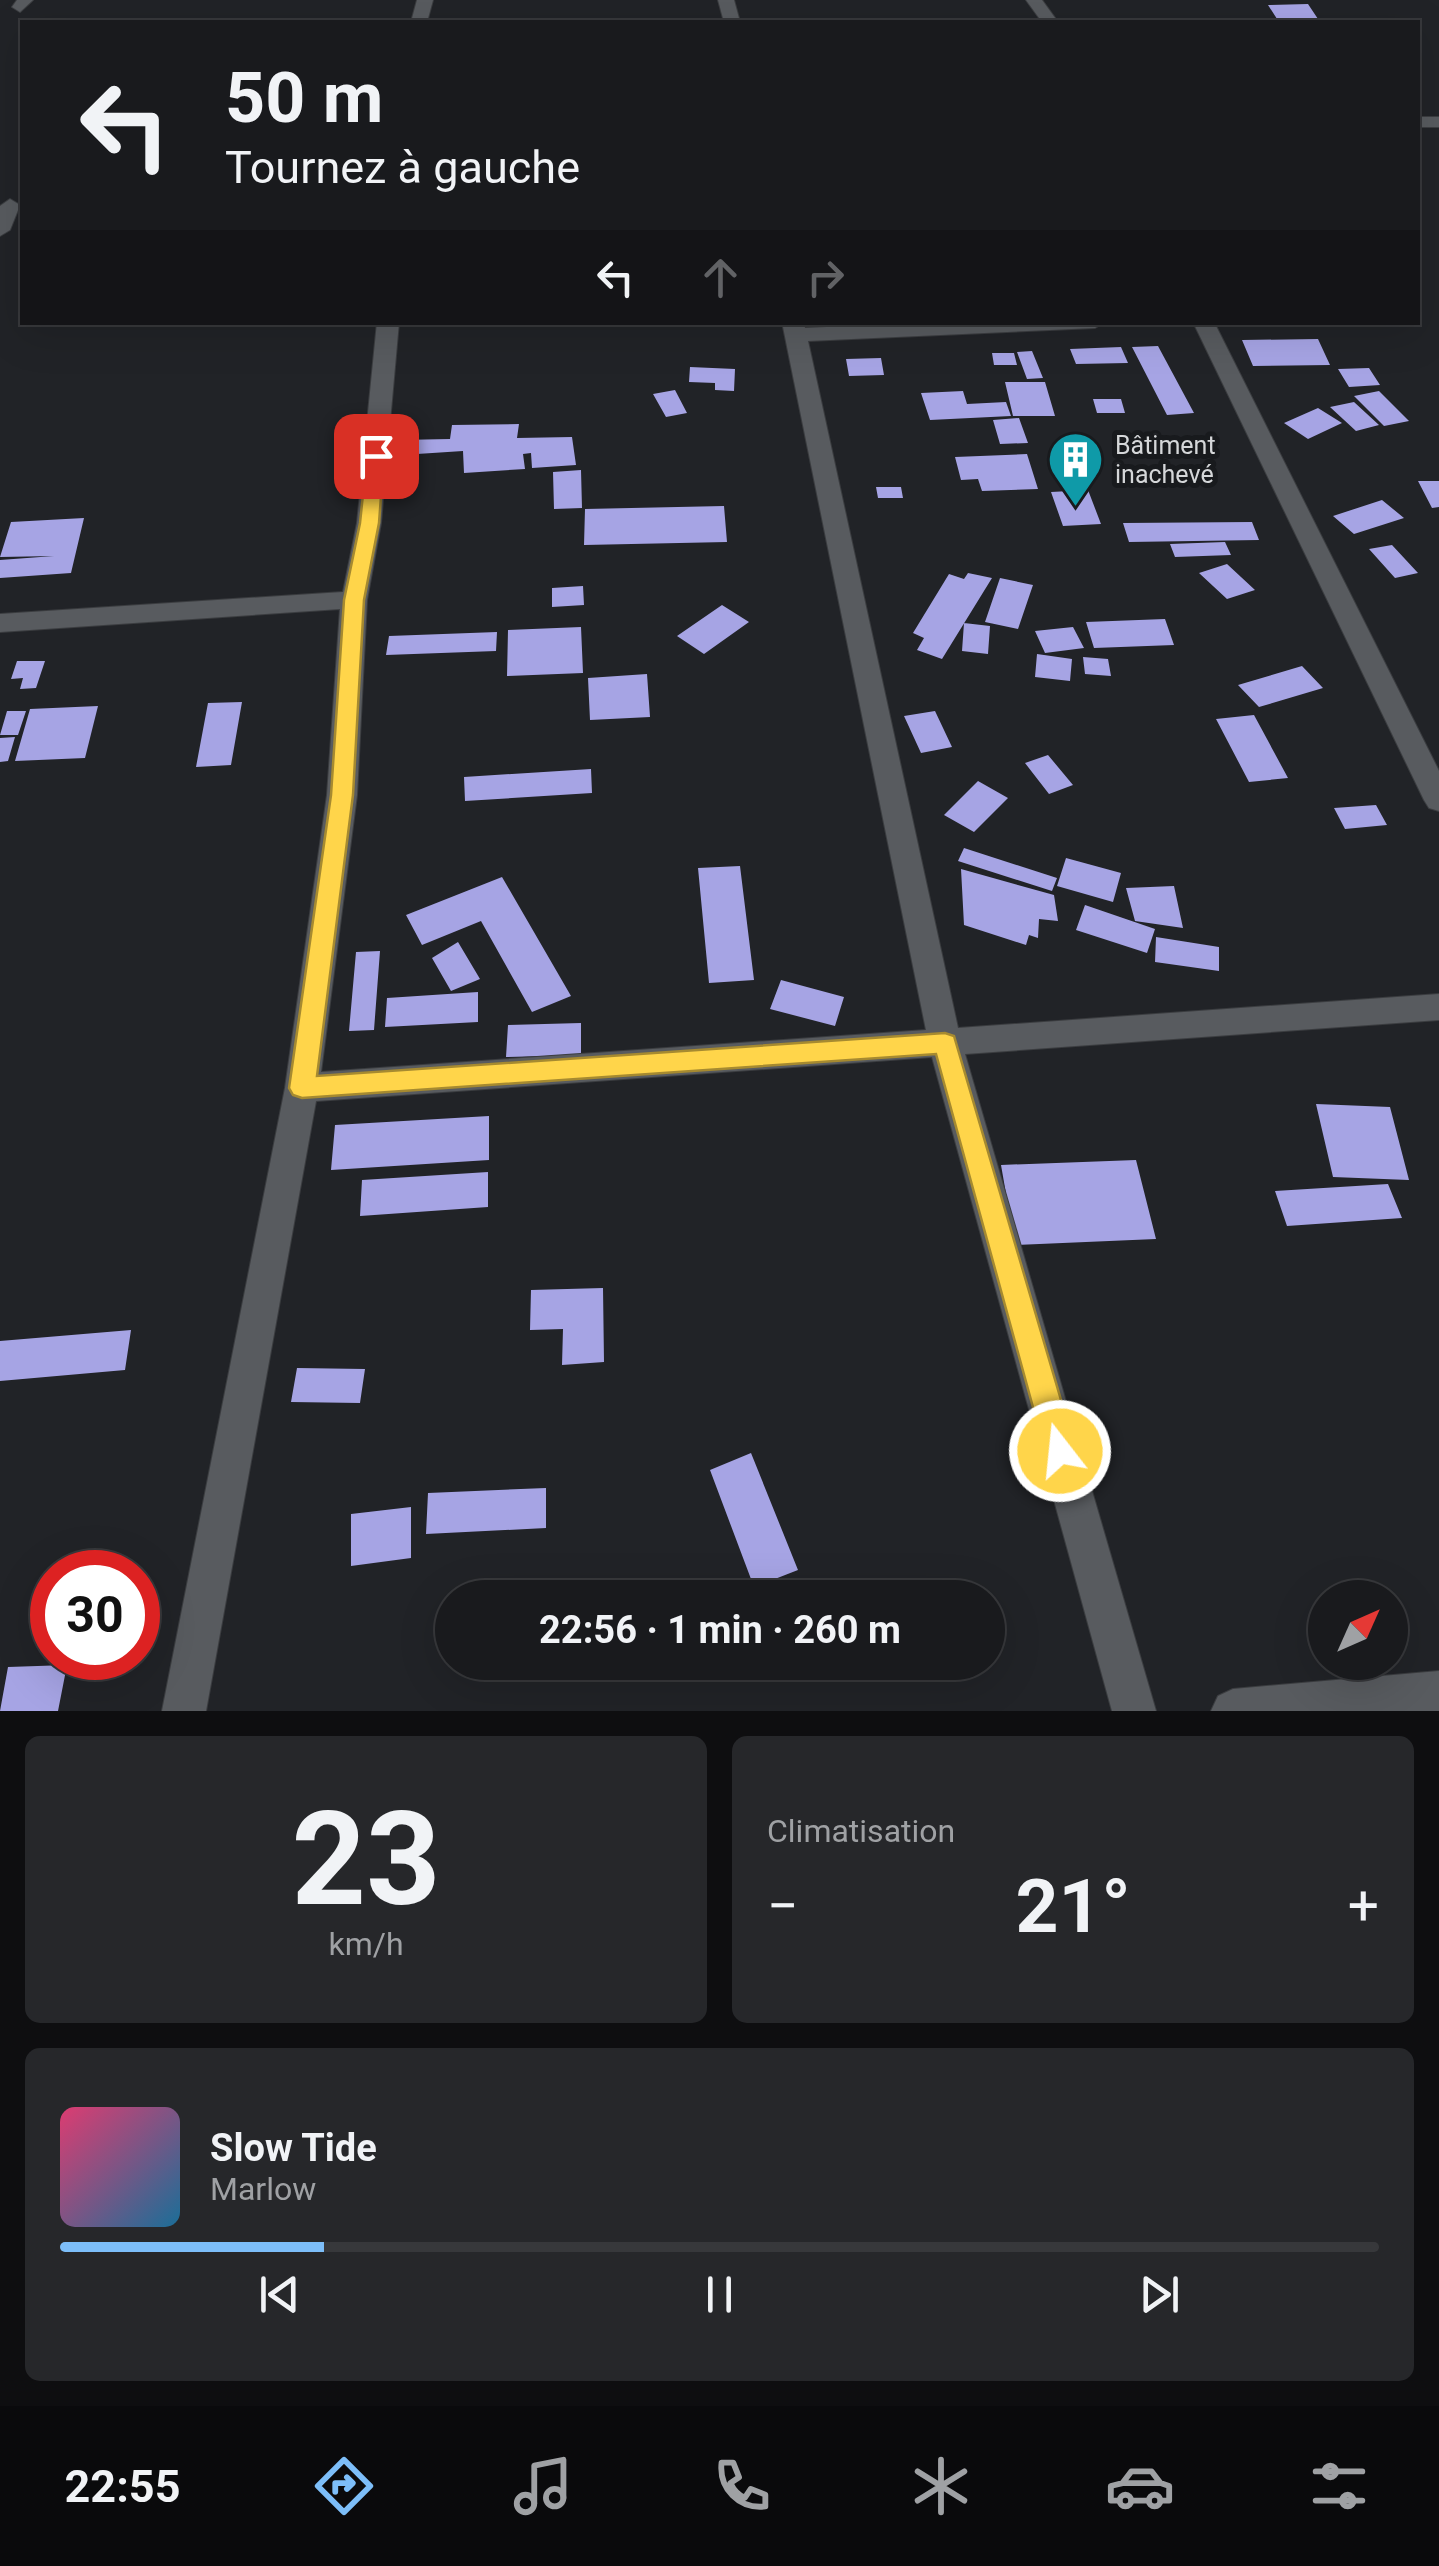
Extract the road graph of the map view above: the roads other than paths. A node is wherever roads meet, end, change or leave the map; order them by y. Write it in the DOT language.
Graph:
graph roads {
  1 [pos="10,204"];
  2 [pos="0,230"];
  3 [pos="388,325"];
  4 [pos="945,325"];
  5 [pos="1204,325"];
  6 [pos="794,328"];
  7 [pos="354,600"];
  8 [pos="0,623"];
  9 [pos="1439,800"];
  10 [pos="1439,1008"];
  11 [pos="945,1043"];
  12 [pos="302,1088"];
  13 [pos="1439,1692"];
  14 [pos="184,1711"];
  15 [pos="1134,1711"];
  16 [pos="1233,1711"];
  1 -- 2 [label="street"];
  3 -- 7 [label="street"];
  4 -- 6 [label="street"];
  5 -- 9 [label="street"];
  6 -- 11 [label="street"];
  7 -- 8 [label="street"];
  7 -- 12 [label="street"];
  10 -- 11 [label="street"];
  11 -- 12 [label="street"];
  11 -- 15 [label="street"];
  12 -- 14 [label="street"];
  13 -- 16 [label="street"];
}
